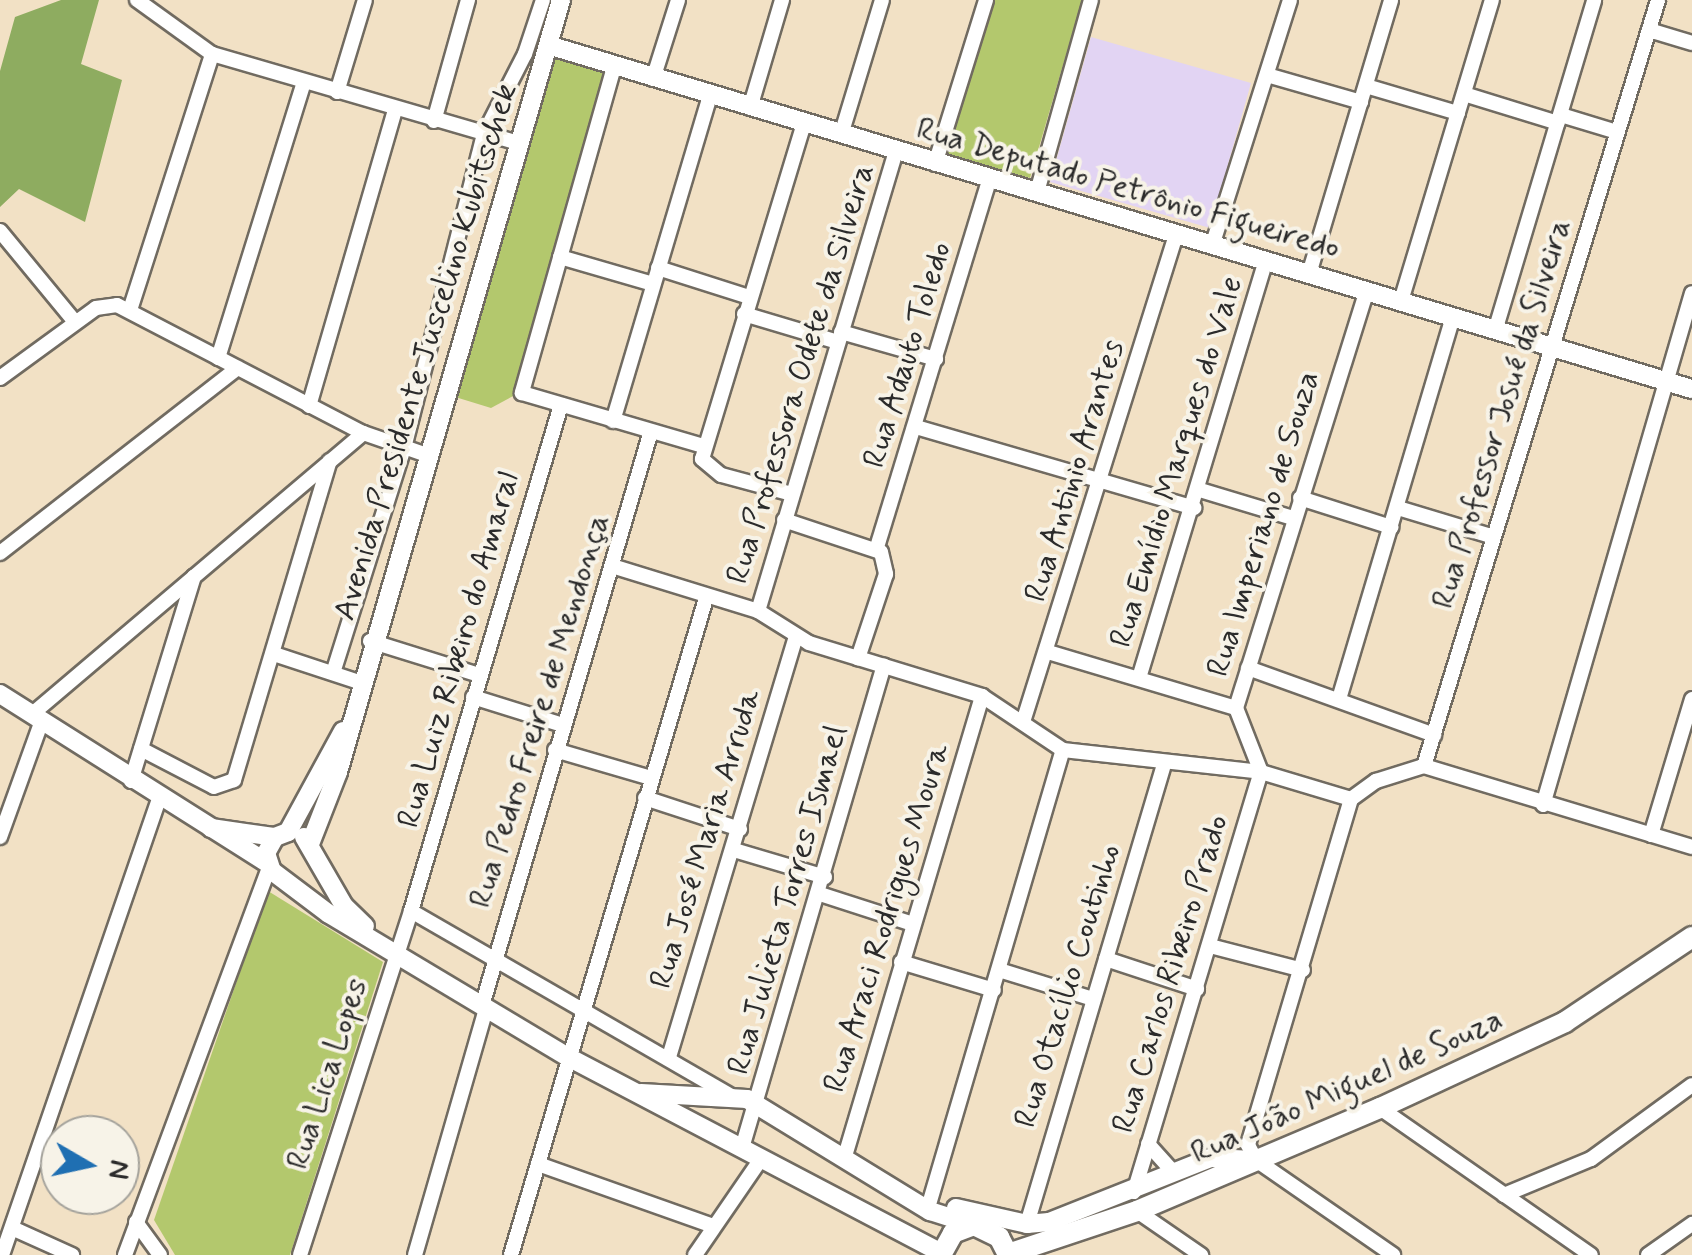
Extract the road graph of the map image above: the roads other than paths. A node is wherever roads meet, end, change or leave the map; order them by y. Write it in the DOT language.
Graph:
graph roads {
  1 [pos="365,0"];
  2 [pos="468,0"];
  3 [pos="543,0"];
  4 [pos="561,0"];
  5 [pos="678,0"];
  6 [pos="782,0"];
  7 [pos="882,0"];
  8 [pos="986,0"];
  9 [pos="1091,0"];
  10 [pos="1290,0"];
  11 [pos="1391,0"];
  12 [pos="1492,0"];
  13 [pos="1594,0"];
  14 [pos="1658,0"];
  15 [pos="141,1"];
  16 [pos="1649,30"];
  17 [pos="1692,43"];
  18 [pos="548,45"];
  19 [pos="212,54"];
  20 [pos="614,67"];
  21 [pos="1267,75"];
  22 [pos="654,79"];
  23 [pos="304,82"];
  24 [pos="1366,86"];
  25 [pos="336,92"];
  26 [pos="1464,94"];
  27 [pos="710,96"];
  28 [pos="1361,102"];
  29 [pos="750,108"];
  30 [pos="395,110"];
  31 [pos="1458,113"];
  32 [pos="1559,119"];
  33 [pos="434,120"];
  34 [pos="804,124"];
  35 [pos="1618,132"];
  36 [pos="484,134"];
  37 [pos="840,135"];
  38 [pos="521,144"];
  39 [pos="896,152"];
  40 [pos="936,164"];
  41 [pos="990,178"];
  42 [pos="1037,192"];
  43 [pos="0,231"];
  44 [pos="1176,235"];
  45 [pos="1212,246"];
  46 [pos="560,257"];
  47 [pos="1266,262"];
  48 [pos="658,268"];
  49 [pos="1310,274"];
  50 [pos="654,284"];
  51 [pos="1366,290"];
  52 [pos="1692,293"];
  53 [pos="748,297"];
  54 [pos="1401,301"];
  55 [pos="130,310"];
  56 [pos="744,314"];
  57 [pos="1454,317"];
  58 [pos="75,322"];
  59 [pos="1495,330"];
  60 [pos="839,337"];
  61 [pos="1552,346"];
  62 [pos="218,358"];
  63 [pos="936,358"];
  64 [pos="238,368"];
  65 [pos="0,378"];
  66 [pos="1666,381"];
  67 [pos="1692,389"];
  68 [pos="561,405"];
  69 [pos="309,406"];
  70 [pos="613,421"];
  71 [pos="916,427"];
  72 [pos="650,431"];
  73 [pos="364,433"];
  74 [pos="704,446"];
  75 [pos="404,448"];
  76 [pos="428,455"];
  77 [pos="330,461"];
  78 [pos="1102,482"];
  79 [pos="1200,490"];
  80 [pos="792,494"];
  81 [pos="1300,498"];
  82 [pos="1194,508"];
  83 [pos="1398,508"];
  84 [pos="1293,518"];
  85 [pos="784,520"];
  86 [pos="1391,527"];
  87 [pos="1491,536"];
  88 [pos="877,547"];
  89 [pos="0,553"];
  90 [pos="369,561"];
  91 [pos="612,566"];
  92 [pos="392,570"];
  93 [pos="194,576"];
  94 [pos="706,595"];
  95 [pos="758,610"];
  96 [pos="796,636"];
  97 [pos="370,641"];
  98 [pos="1048,652"];
  99 [pos="274,654"];
  100 [pos="858,658"];
  101 [pos="884,665"];
  102 [pos="1248,668"];
  103 [pos="333,673"];
  104 [pos="479,675"];
  105 [pos="1139,678"];
  106 [pos="359,682"];
  107 [pos="0,694"];
  108 [pos="982,696"];
  109 [pos="473,697"];
  110 [pos="1339,699"];
  111 [pos="1692,699"];
  112 [pos="1236,708"];
  113 [pos="36,719"];
  114 [pos="350,722"];
  115 [pos="1023,722"];
  116 [pos="563,725"];
  117 [pos="1434,735"];
  118 [pos="141,749"];
  119 [pos="556,750"];
  120 [pos="1063,750"];
  121 [pos="1164,765"];
  122 [pos="1424,766"];
  123 [pos="1262,772"];
  124 [pos="651,778"];
  125 [pos="131,782"];
  126 [pos="160,798"];
  127 [pos="645,798"];
  128 [pos="1351,798"];
  129 [pos="1542,805"];
  130 [pos="206,827"];
  131 [pos="740,829"];
  132 [pos="281,835"];
  133 [pos="1651,835"];
  134 [pos="0,837"];
  135 [pos="1692,847"];
  136 [pos="311,849"];
  137 [pos="734,850"];
  138 [pos="268,865"];
  139 [pos="824,877"];
  140 [pos="289,879"];
  141 [pos="820,894"];
  142 [pos="411,911"];
  143 [pos="913,924"];
  144 [pos="1692,937"];
  145 [pos="1210,946"];
  146 [pos="389,949"];
  147 [pos="495,959"];
  148 [pos="1106,959"];
  149 [pos="901,962"];
  150 [pos="1000,970"];
  151 [pos="1303,970"];
  152 [pos="1197,989"];
  153 [pos="994,990"];
  154 [pos="1093,999"];
  155 [pos="484,1008"];
  156 [pos="585,1009"];
  157 [pos="570,1058"];
  158 [pos="669,1058"];
  159 [pos="1692,1085"];
  160 [pos="636,1093"];
  161 [pos="733,1097"];
  162 [pos="758,1104"];
  163 [pos="1380,1108"];
  164 [pos="1148,1144"];
  165 [pos="742,1148"];
  166 [pos="846,1156"];
  167 [pos="760,1159"];
  168 [pos="1256,1160"];
  169 [pos="538,1164"];
  170 [pos="1174,1173"];
  171 [pos="1504,1195"];
  172 [pos="906,1197"];
  173 [pos="930,1201"];
  174 [pos="1136,1202"];
  175 [pos="136,1222"];
  176 [pos="1027,1224"];
  177 [pos="1692,1224"];
  178 [pos="974,1225"];
  179 [pos="714,1226"];
  180 [pos="12,1228"];
  181 [pos="941,1254"];
  182 [pos="1008,1254"];
  183 [pos="2,1255"];
  184 [pos="72,1255"];
  185 [pos="125,1255"];
  186 [pos="160,1255"];
  187 [pos="300,1255"];
  188 [pos="415,1255"];
  189 [pos="511,1255"];
  190 [pos="695,1255"];
  191 [pos="1201,1255"];
  192 [pos="1393,1255"];
  193 [pos="1590,1255"];
  194 [pos="1648,1255"];
  1 -- 25 [label="street"];
  2 -- 33 [label="street"];
  3 -- 36 [label="street"];
  4 -- 18 [label="main road, Avenida Presidente Juscelino Kubitschek"];
  5 -- 22 [label="street"];
  6 -- 29 [label="street"];
  7 -- 37 [label="street"];
  8 -- 40 [label="street"];
  9 -- 42 [label="street"];
  10 -- 21 [label="street"];
  11 -- 24 [label="street"];
  12 -- 26 [label="street"];
  13 -- 32 [label="street"];
  14 -- 16 [label="street, Rua Professor Josué da Silveira"];
  15 -- 19 [label="street"];
  16 -- 17 [label="street"];
  16 -- 35 [label="street, Rua Professor Josué da Silveira"];
  18 -- 20 [label="main road, Rua Deputado Petrônio Figueiredo"];
  18 -- 38 [label="main road, Avenida Presidente Juscelino Kubitschek"];
  19 -- 23 [label="street"];
  19 -- 55 [label="street"];
  20 -- 22 [label="main road, Rua Deputado Petrônio Figueiredo"];
  20 -- 46 [label="street"];
  21 -- 28 [label="street"];
  21 -- 45 [label="street"];
  22 -- 27 [label="main road, Rua Deputado Petrônio Figueiredo"];
  23 -- 25 [label="street"];
  23 -- 62 [label="street"];
  24 -- 28 [label="street"];
  24 -- 31 [label="street"];
  25 -- 30 [label="street"];
  26 -- 31 [label="street"];
  26 -- 32 [label="street"];
  27 -- 29 [label="main road, Rua Deputado Petrônio Figueiredo"];
  27 -- 48 [label="street"];
  28 -- 49 [label="street"];
  29 -- 34 [label="main road, Rua Deputado Petrônio Figueiredo"];
  30 -- 33 [label="street"];
  30 -- 69 [label="street"];
  31 -- 54 [label="street"];
  32 -- 35 [label="street"];
  32 -- 59 [label="street"];
  33 -- 36 [label="street"];
  34 -- 37 [label="main road, Rua Deputado Petrônio Figueiredo"];
  34 -- 53 [label="street"];
  35 -- 61 [label="street, Rua Professor Josué da Silveira"];
  36 -- 38 [label="street"];
  36 -- 75 [label="street"];
  37 -- 39 [label="main road, Rua Deputado Petrônio Figueiredo"];
  38 -- 76 [label="main road, Avenida Presidente Juscelino Kubitschek"];
  39 -- 40 [label="main road, Rua Deputado Petrônio Figueiredo"];
  39 -- 60 [label="street, Rua Professora Odete da Silveira"];
  40 -- 41 [label="main road, Rua Deputado Petrônio Figueiredo"];
  41 -- 42 [label="main road, Rua Deputado Petrônio Figueiredo"];
  41 -- 63 [label="street, Rua Adauto Toledo"];
  42 -- 44 [label="main road, Rua Deputado Petrônio Figueiredo"];
  43 -- 58 [label="street"];
  44 -- 45 [label="main road, Rua Deputado Petrônio Figueiredo"];
  44 -- 78 [label="street, Rua Antinio Arantes"];
  45 -- 47 [label="main road, Rua Deputado Petrônio Figueiredo"];
  46 -- 50 [label="street"];
  46 -- 68 [label="street"];
  47 -- 49 [label="main road, Rua Deputado Petrônio Figueiredo"];
  47 -- 79 [label="street, Rua Emídio Marques do Vale"];
  48 -- 50 [label="street"];
  48 -- 53 [label="street"];
  49 -- 51 [label="main road, Rua Deputado Petrônio Figueiredo"];
  50 -- 70 [label="street"];
  51 -- 54 [label="main road, Rua Deputado Petrônio Figueiredo"];
  51 -- 81 [label="street, Rua Imperiano de Souza"];
  52 -- 66 [label="street"];
  53 -- 56 [label="street"];
  54 -- 57 [label="main road, Rua Deputado Petrônio Figueiredo"];
  55 -- 58 [label="street"];
  55 -- 62 [label="street"];
  56 -- 60 [label="street"];
  56 -- 74 [label="street"];
  57 -- 59 [label="main road, Rua Deputado Petrônio Figueiredo"];
  57 -- 83 [label="street"];
  58 -- 65 [label="street"];
  59 -- 61 [label="main road, Rua Deputado Petrônio Figueiredo"];
  60 -- 63 [label="street"];
  60 -- 80 [label="street, Rua Professora Odete da Silveira"];
  61 -- 66 [label="main road, Rua Deputado Petrônio Figueiredo"];
  61 -- 87 [label="street, Rua Professor Josué da Silveira"];
  62 -- 64 [label="street"];
  63 -- 71 [label="street, Rua Adauto Toledo"];
  64 -- 69 [label="street"];
  64 -- 89 [label="street"];
  66 -- 67 [label="main road, Rua Deputado Petrônio Figueiredo"];
  66 -- 129 [label="street"];
  68 -- 70 [label="street"];
  68 -- 104 [label="street, Rua Luiz Ribeiro do Amaral"];
  69 -- 73 [label="street"];
  70 -- 72 [label="street"];
  71 -- 78 [label="street"];
  71 -- 88 [label="street, Rua Adauto Toledo"];
  72 -- 74 [label="street"];
  72 -- 91 [label="street, Rua Pedro Freire de Mendonça"];
  73 -- 75 [label="street"];
  73 -- 77 [label="street"];
  74 -- 80 [label="street"];
  75 -- 76 [label="street"];
  75 -- 90 [label="street"];
  76 -- 92 [label="main road, Avenida Presidente Juscelino Kubitschek"];
  77 -- 93 [label="street"];
  77 -- 99 [label="street"];
  78 -- 82 [label="street"];
  78 -- 98 [label="street, Rua Antinio Arantes"];
  79 -- 82 [label="street, Rua Emídio Marques do Vale"];
  79 -- 84 [label="street"];
  80 -- 85 [label="street, Rua Professora Odete da Silveira"];
  81 -- 84 [label="street, Rua Imperiano de Souza"];
  81 -- 86 [label="street"];
  82 -- 105 [label="street, Rua Emídio Marques do Vale"];
  83 -- 86 [label="street"];
  83 -- 87 [label="street"];
  84 -- 102 [label="street, Rua Imperiano de Souza"];
  85 -- 88 [label="street"];
  85 -- 95 [label="street, Rua Professora Odete da Silveira"];
  86 -- 110 [label="street"];
  87 -- 117 [label="street, Rua Professor Josué da Silveira"];
  88 -- 100 [label="street"];
  90 -- 92 [label="street"];
  90 -- 103 [label="street"];
  91 -- 94 [label="street"];
  91 -- 116 [label="street, Rua Pedro Freire de Mendonça"];
  92 -- 97 [label="main road, Avenida Presidente Juscelino Kubitschek"];
  93 -- 113 [label="street"];
  93 -- 118 [label="street"];
  94 -- 95 [label="street"];
  94 -- 124 [label="street"];
  95 -- 96 [label="street"];
  96 -- 100 [label="street"];
  96 -- 131 [label="street, Rua José Maria Arruda"];
  97 -- 104 [label="street"];
  97 -- 106 [label="main road, Avenida Presidente Juscelino Kubitschek"];
  98 -- 105 [label="street"];
  98 -- 115 [label="street, Rua Antinio Arantes"];
  99 -- 103 [label="street"];
  99 -- 118 [label="street"];
  100 -- 101 [label="street"];
  101 -- 108 [label="street"];
  101 -- 139 [label="street, Rua Julieta Torres Ismael"];
  102 -- 110 [label="street"];
  102 -- 112 [label="street, Rua Imperiano de Souza"];
  103 -- 106 [label="street"];
  104 -- 109 [label="street, Rua Luiz Ribeiro do Amaral"];
  105 -- 112 [label="street"];
  106 -- 114 [label="main road, Avenida Presidente Juscelino Kubitschek"];
  107 -- 113 [label="main road"];
  108 -- 115 [label="street"];
  108 -- 143 [label="street, Rua Araci Rodrigues Moura"];
  109 -- 116 [label="street"];
  109 -- 142 [label="street, Rua Luiz Ribeiro do Amaral"];
  110 -- 117 [label="street"];
  111 -- 133 [label="street"];
  112 -- 123 [label="street, Rua Imperiano de Souza"];
  113 -- 125 [label="main road"];
  113 -- 134 [label="street"];
  114 -- 132 [label="main road"];
  114 -- 136 [label="main road"];
  115 -- 120 [label="street"];
  116 -- 119 [label="street, Rua Pedro Freire de Mendonça"];
  117 -- 122 [label="street, Rua Professor Josué da Silveira"];
  118 -- 125 [label="street"];
  119 -- 124 [label="street"];
  119 -- 147 [label="street, Rua Pedro Freire de Mendonça"];
  120 -- 121 [label="street"];
  120 -- 150 [label="street"];
  121 -- 123 [label="street"];
  121 -- 148 [label="street, Rua Otacílio Coutinho"];
  122 -- 128 [label="street"];
  122 -- 129 [label="street"];
  123 -- 128 [label="street"];
  123 -- 145 [label="street, Rua Carlos Ribeiro Prado"];
  124 -- 127 [label="street"];
  125 -- 126 [label="main road"];
  126 -- 130 [label="main road"];
  126 -- 180 [label="street"];
  127 -- 131 [label="street"];
  127 -- 156 [label="street"];
  128 -- 151 [label="street"];
  129 -- 133 [label="street"];
  130 -- 132 [label="main road"];
  130 -- 138 [label="main road"];
  131 -- 137 [label="street, Rua José Maria Arruda"];
  132 -- 136 [label="main road"];
  132 -- 138 [label="main road"];
  133 -- 135 [label="street"];
  136 -- 140 [label="main road"];
  136 -- 146 [label="main road"];
  137 -- 139 [label="street"];
  137 -- 158 [label="street, Rua José Maria Arruda"];
  138 -- 140 [label="main road"];
  138 -- 175 [label="street"];
  139 -- 141 [label="street, Rua Julieta Torres Ismael"];
  140 -- 146 [label="main road"];
  141 -- 143 [label="street"];
  141 -- 162 [label="street, Rua Julieta Torres Ismael"];
  142 -- 146 [label="street, Rua Lica Lopes"];
  142 -- 147 [label="street"];
  143 -- 149 [label="street, Rua Araci Rodrigues Moura"];
  144 -- 163 [label="main road, Rua João Miguel de Souza"];
  145 -- 151 [label="street"];
  145 -- 152 [label="street, Rua Carlos Ribeiro Prado"];
  146 -- 155 [label="main road"];
  146 -- 187 [label="street, Rua Lica Lopes"];
  147 -- 155 [label="street, Rua Pedro Freire de Mendonça"];
  147 -- 156 [label="street"];
  148 -- 152 [label="street"];
  148 -- 154 [label="street, Rua Otacílio Coutinho"];
  149 -- 153 [label="street"];
  149 -- 166 [label="street, Rua Araci Rodrigues Moura"];
  150 -- 153 [label="street"];
  150 -- 154 [label="street"];
  151 -- 168 [label="street"];
  152 -- 164 [label="street, Rua Carlos Ribeiro Prado"];
  153 -- 173 [label="street"];
  154 -- 176 [label="street, Rua Otacílio Coutinho"];
  155 -- 157 [label="main road"];
  155 -- 188 [label="street, Rua Pedro Freire de Mendonça"];
  156 -- 157 [label="street"];
  156 -- 158 [label="street"];
  157 -- 160 [label="main road"];
  157 -- 169 [label="street"];
  158 -- 161 [label="street"];
  159 -- 171 [label="street"];
  160 -- 161 [label="main road"];
  160 -- 165 [label="main road"];
  161 -- 162 [label="main road"];
  162 -- 165 [label="street, Rua Julieta Torres Ismael"];
  162 -- 166 [label="main road"];
  163 -- 168 [label="main road, Rua João Miguel de Souza"];
  163 -- 171 [label="street"];
  164 -- 170 [label="street"];
  164 -- 174 [label="street, Rua Carlos Ribeiro Prado"];
  165 -- 167 [label="main road"];
  166 -- 172 [label="main road"];
  167 -- 179 [label="street"];
  167 -- 181 [label="main road"];
  168 -- 170 [label="main road"];
  168 -- 174 [label="main road, Rua João Miguel de Souza"];
  168 -- 192 [label="street"];
  169 -- 179 [label="street"];
  169 -- 189 [label="street"];
  170 -- 174 [label="main road"];
  171 -- 193 [label="street"];
  172 -- 173 [label="main road"];
  172 -- 178 [label="main road"];
  173 -- 176 [label="main road"];
  174 -- 176 [label="main road"];
  174 -- 182 [label="main road, Rua João Miguel de Souza"];
  174 -- 191 [label="street"];
  175 -- 185 [label="street"];
  175 -- 186 [label="street"];
  177 -- 194 [label="street"];
  178 -- 181 [label="main road"];
  178 -- 182 [label="main road"];
  179 -- 190 [label="street"];
  180 -- 183 [label="street"];
  180 -- 184 [label="street"];
}
